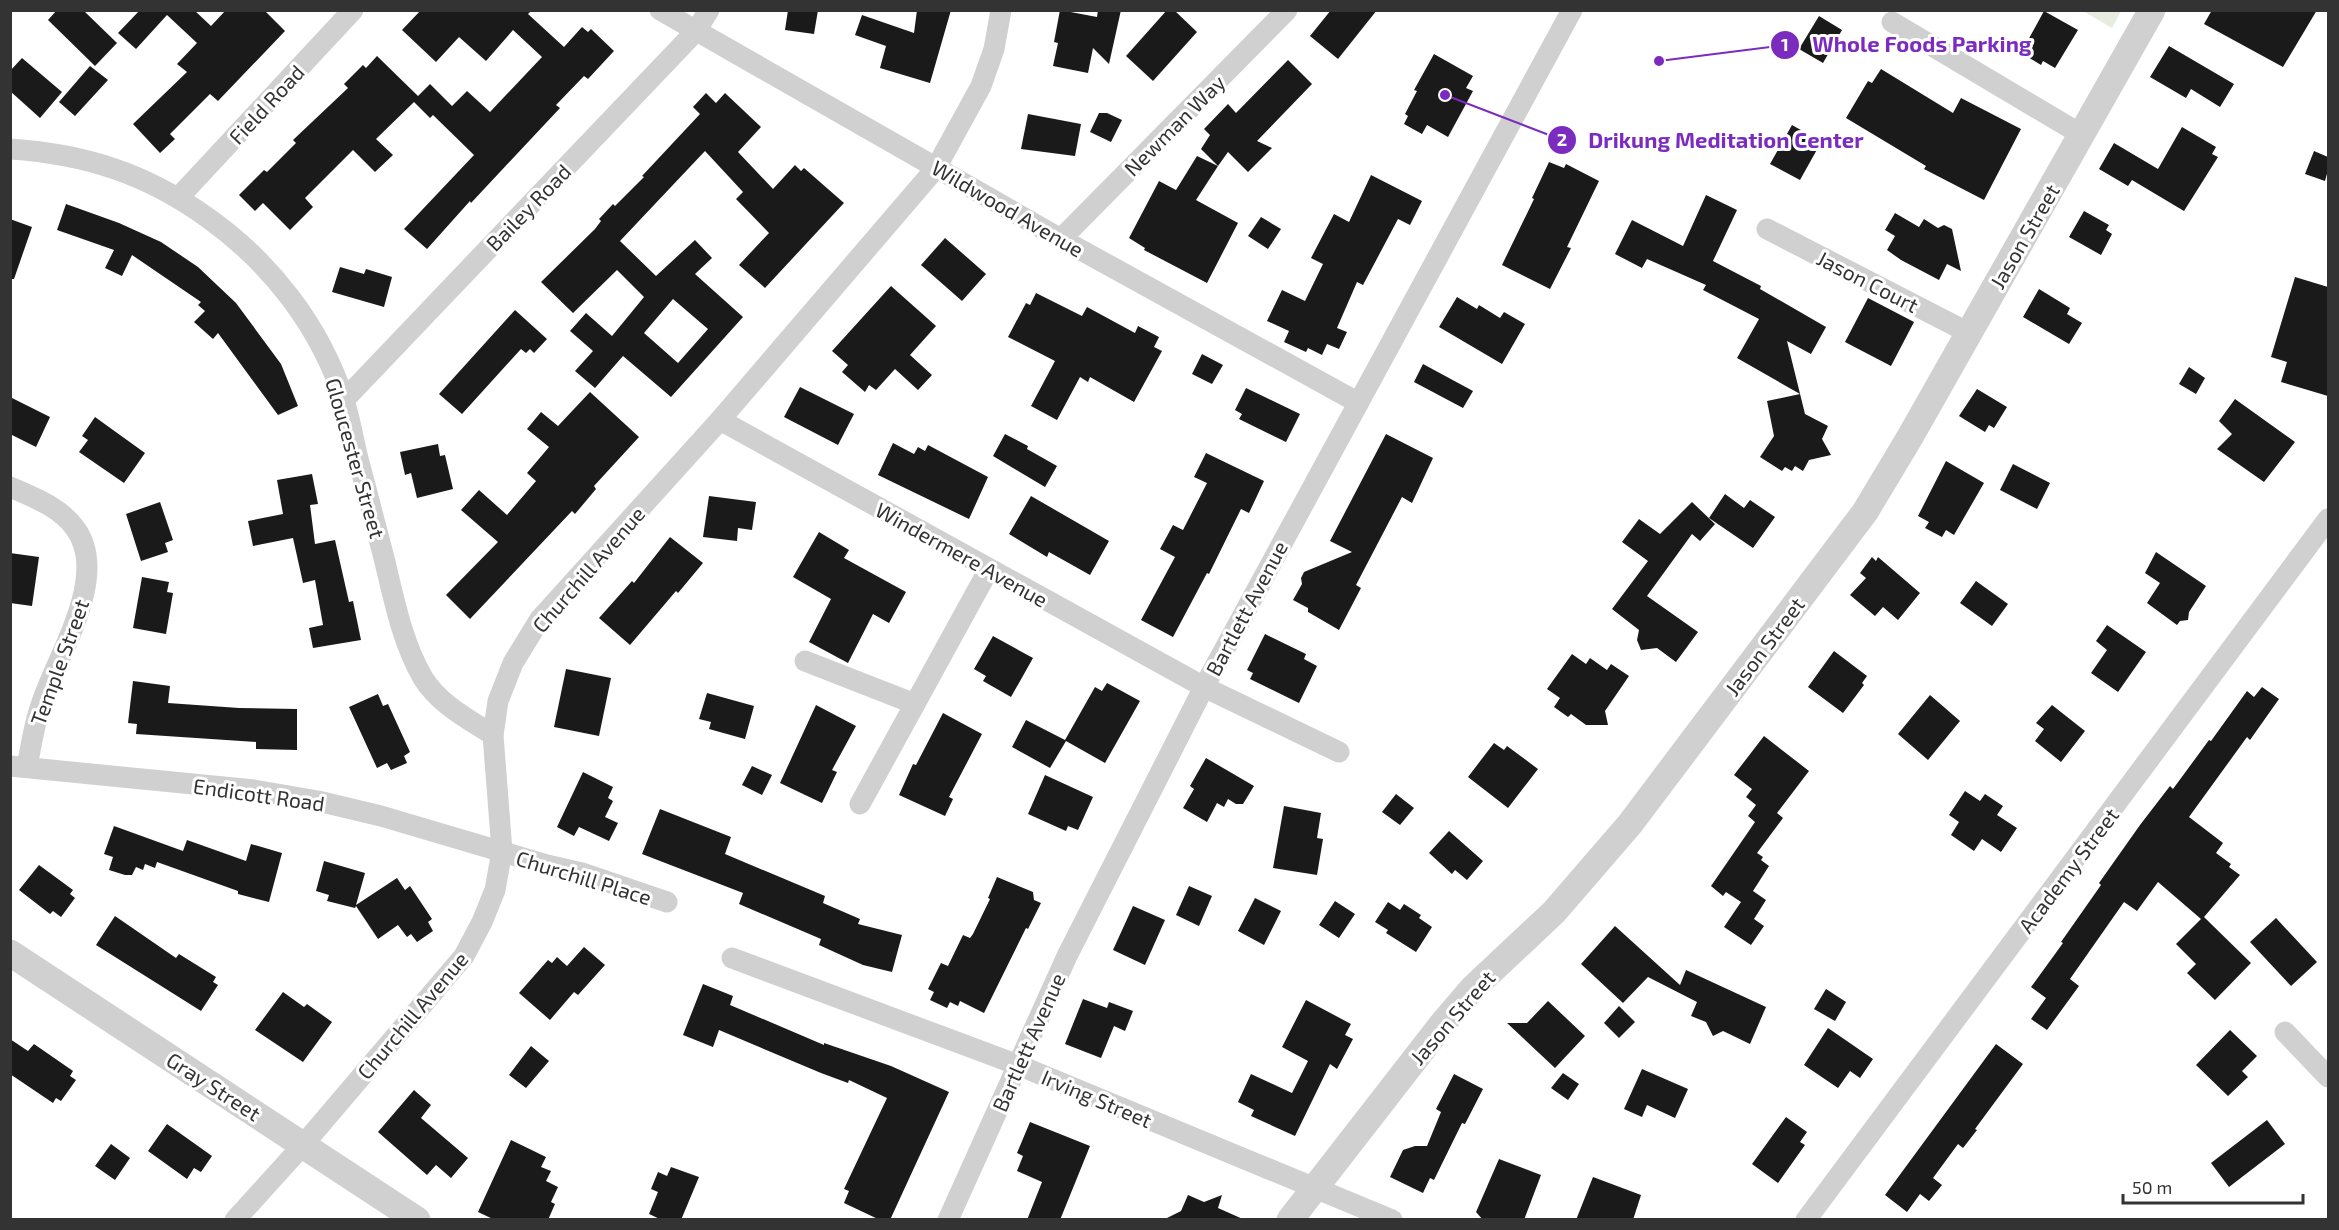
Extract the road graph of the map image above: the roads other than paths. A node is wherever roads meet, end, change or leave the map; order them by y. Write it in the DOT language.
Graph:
graph roads {
  1 [pos="353,10"];
  2 [pos="660,10"];
  3 [pos="709,10"];
  4 [pos="1001,10"];
  5 [pos="1287,10"];
  6 [pos="1572,10"];
  7 [pos="2152,10"];
  8 [pos="1892,22"];
  9 [pos="696,31"];
  10 [pos="2082,135"];
  11 [pos="10,150"];
  12 [pos="936,168"];
  13 [pos="179,197"];
  14 [pos="1767,230"];
  15 [pos="1061,239"];
  16 [pos="1969,333"];
  17 [pos="344,400"];
  18 [pos="1357,402"];
  19 [pos="720,420"];
  20 [pos="10,487"];
  21 [pos="2328,519"];
  22 [pos="989,569"];
  23 [pos="805,661"];
  24 [pos="1204,687"];
  25 [pos="915,704"];
  26 [pos="493,735"];
  27 [pos="1339,752"];
  28 [pos="19,766"];
  29 [pos="860,804"];
  30 [pos="502,851"];
  31 [pos="667,902"];
  32 [pos="10,953"];
  33 [pos="732,958"];
  34 [pos="2285,1032"];
  35 [pos="1018,1065"];
  36 [pos="2328,1077"];
  37 [pos="303,1145"];
  38 [pos="1314,1188"];
  39 [pos="235,1220"];
  40 [pos="417,1220"];
  41 [pos="948,1220"];
  42 [pos="1290,1220"];
  43 [pos="1392,1220"];
  44 [pos="1806,1220"];
  1 -- 13 [label="street, Field Road"];
  2 -- 9 [label="street, Wildwood Avenue"];
  3 -- 9 [label="street, Bailey Road"];
  4 -- 12 [label="street, Churchill Avenue"];
  5 -- 15 [label="street, Newman Way"];
  6 -- 18 [label="street, Bartlett Avenue"];
  7 -- 10 [label="street, Jason Street"];
  8 -- 10 [label="street"];
  9 -- 12 [label="street, Wildwood Avenue"];
  9 -- 17 [label="street, Bailey Road"];
  10 -- 16 [label="street, Jason Street"];
  11 -- 13 [label="street, Gloucester Street"];
  12 -- 15 [label="street, Wildwood Avenue"];
  12 -- 19 [label="street, Churchill Avenue"];
  13 -- 17 [label="street, Gloucester Street"];
  14 -- 16 [label="street, Jason Court"];
  15 -- 18 [label="street, Wildwood Avenue"];
  16 -- 38 [label="street, Jason Street"];
  17 -- 26 [label="street, Gloucester Street"];
  18 -- 24 [label="street, Bartlett Avenue"];
  19 -- 22 [label="street, Windermere Avenue"];
  19 -- 26 [label="street, Churchill Avenue"];
  20 -- 28 [label="street, Temple Street"];
  21 -- 44 [label="street, Academy Street"];
  22 -- 24 [label="street, Windermere Avenue"];
  22 -- 25 [label="street"];
  23 -- 25 [label="street"];
  24 -- 27 [label="street, Windermere Avenue"];
  24 -- 35 [label="street, Bartlett Avenue"];
  25 -- 29 [label="street"];
  26 -- 30 [label="street, Churchill Avenue"];
  28 -- 30 [label="street, Endicott Road"];
  30 -- 31 [label="street, Churchill Place"];
  30 -- 37 [label="street, Churchill Avenue"];
  32 -- 37 [label="street, Gray Street"];
  33 -- 35 [label="street, Irving Street"];
  34 -- 36 [label="street"];
  35 -- 38 [label="street, Irving Street"];
  35 -- 41 [label="street, Bartlett Avenue"];
  37 -- 39 [label="street, Churchill Avenue"];
  37 -- 40 [label="street, Gray Street"];
  38 -- 42 [label="street, Jason Street"];
  38 -- 43 [label="street, Irving Street"];
}
